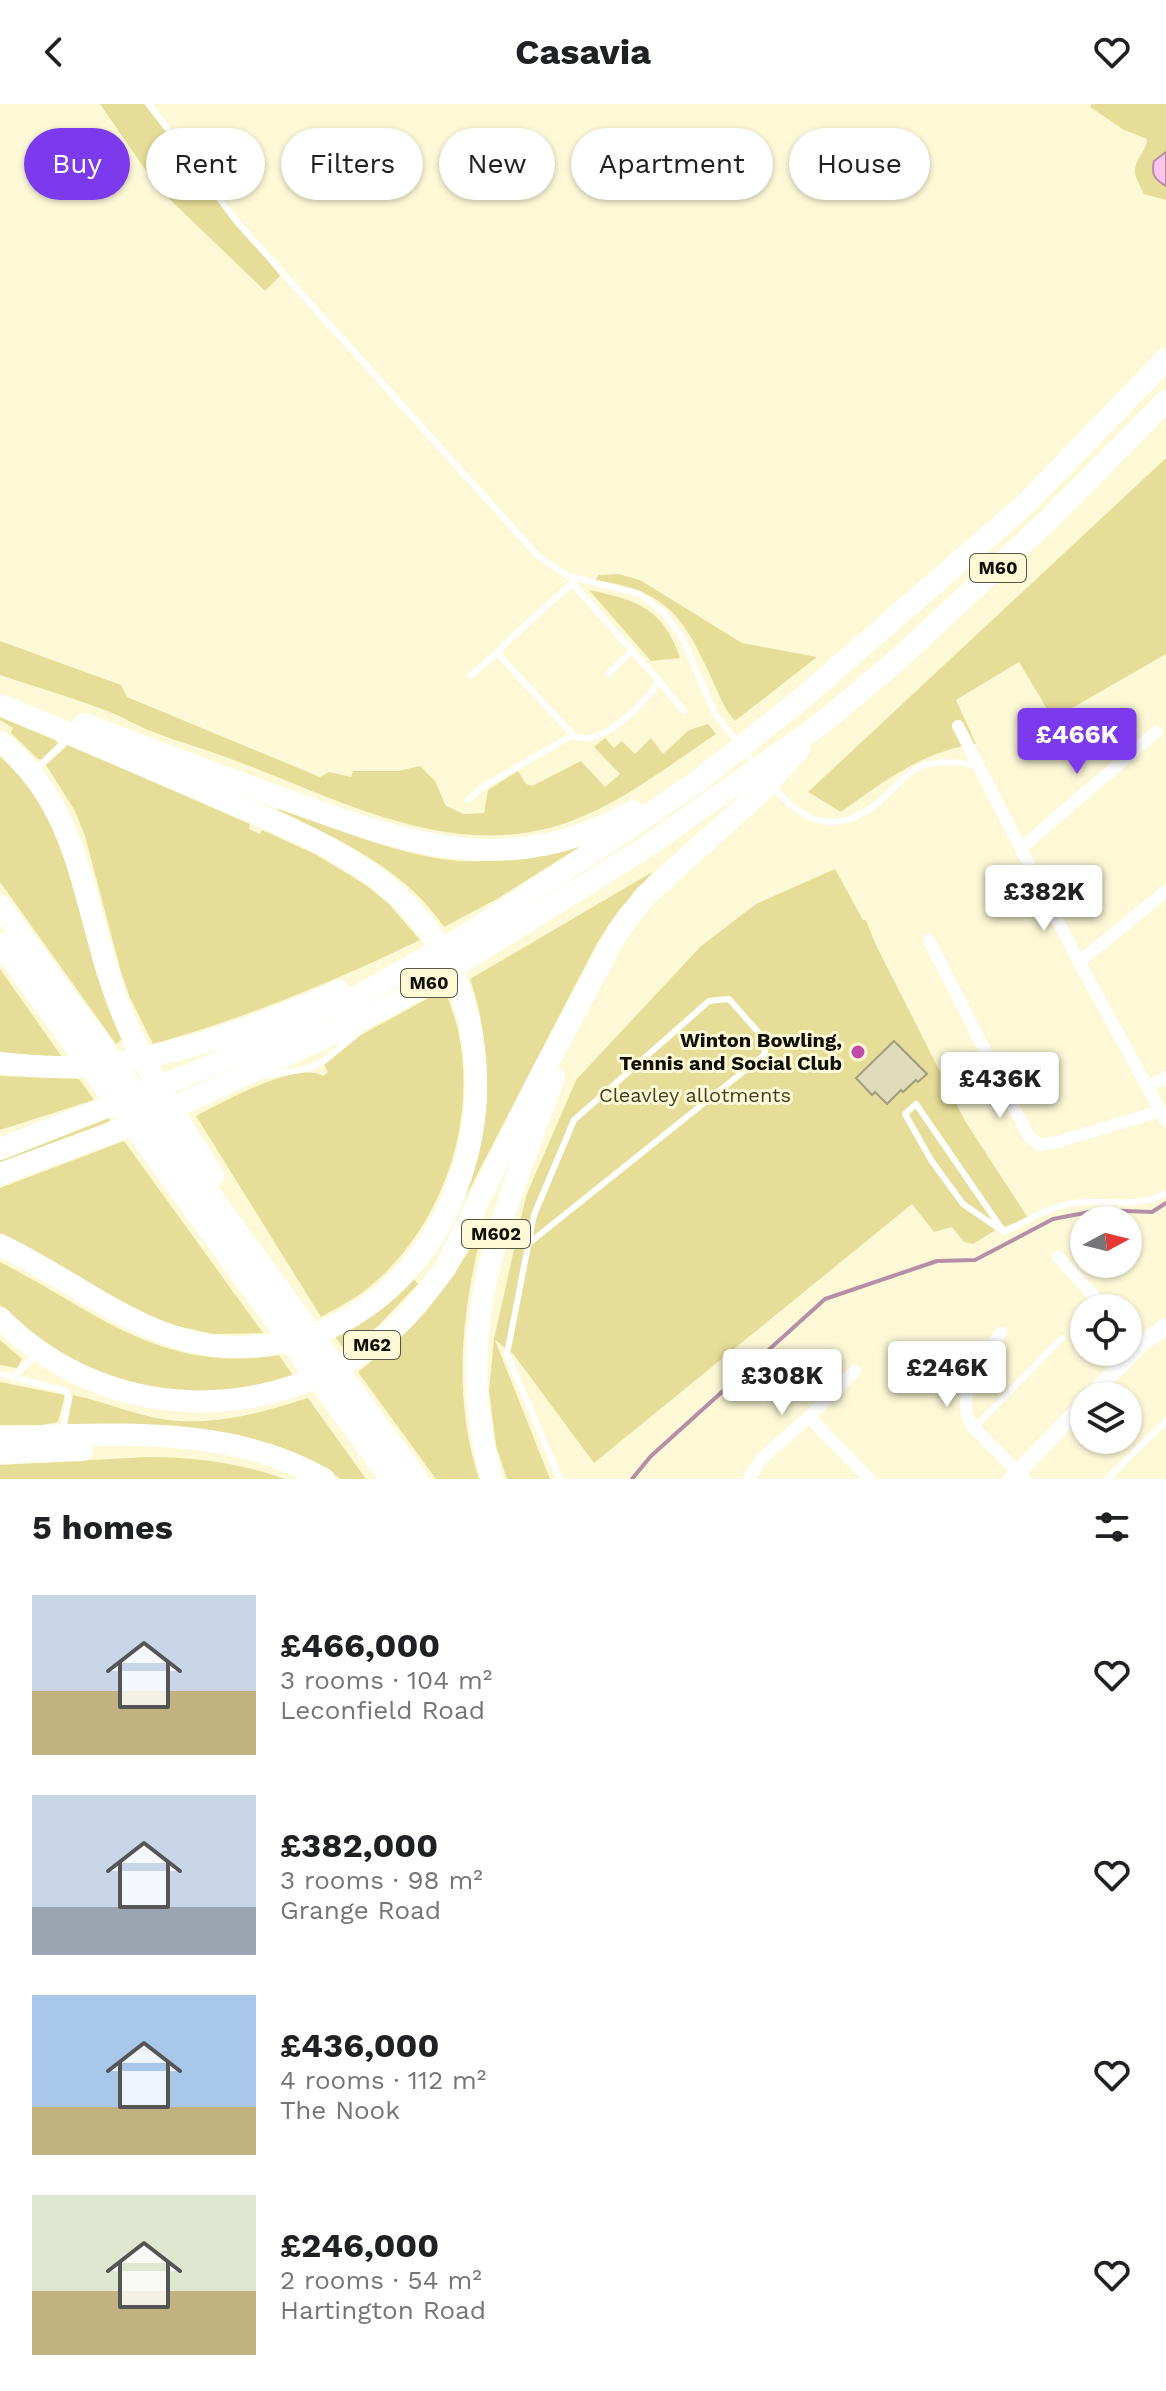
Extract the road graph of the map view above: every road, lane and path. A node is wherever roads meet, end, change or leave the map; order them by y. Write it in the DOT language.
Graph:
graph roads {
  1 [pos="149,104"];
  2 [pos="1166,359"];
  3 [pos="1166,401"];
  4 [pos="575,581"];
  5 [pos="633,650"];
  6 [pos="497,653"];
  7 [pos="609,673"];
  8 [pos="470,676"];
  9 [pos="659,681"];
  10 [pos="0,692"];
  11 [pos="0,705"];
  12 [pos="684,711"];
  13 [pos="821,724"];
  14 [pos="958,726"];
  15 [pos="762,729"];
  16 [pos="1156,732"];
  17 [pos="72,734"];
  18 [pos="573,735"];
  19 [pos="0,742"];
  20 [pos="978,766"];
  21 [pos="32,772"];
  22 [pos="468,800"];
  23 [pos="1021,848"];
  24 [pos="1166,891"];
  25 [pos="0,906"];
  26 [pos="465,936"];
  27 [pos="929,940"];
  28 [pos="0,943"];
  29 [pos="1079,962"];
  30 [pos="581,1000"];
  31 [pos="0,1063"];
  32 [pos="1166,1077"];
  33 [pos="1147,1087"];
  34 [pos="1163,1116"];
  35 [pos="163,1133"];
  36 [pos="0,1149"];
  37 [pos="0,1174"];
  38 [pos="1166,1193"];
  39 [pos="1004,1232"];
  40 [pos="528,1244"];
  41 [pos="0,1245"];
  42 [pos="1058,1257"];
  43 [pos="1092,1294"];
  44 [pos="0,1318"];
  45 [pos="289,1322"];
  46 [pos="1166,1326"];
  47 [pos="1001,1333"];
  48 [pos="1062,1338"];
  49 [pos="1142,1344"];
  50 [pos="39,1352"];
  51 [pos="1120,1366"];
  52 [pos="855,1371"];
  53 [pos="0,1374"];
  54 [pos="12,1378"];
  55 [pos="1104,1382"];
  56 [pos="339,1390"];
  57 [pos="809,1417"];
  58 [pos="1070,1419"];
  59 [pos="1166,1421"];
  60 [pos="974,1428"];
  61 [pos="62,1436"];
  62 [pos="0,1437"];
  63 [pos="198,1440"];
  64 [pos="0,1453"];
  65 [pos="1018,1477"];
  66 [pos="324,1479"];
  67 [pos="391,1479"];
  68 [pos="417,1479"];
  69 [pos="492,1479"];
  70 [pos="560,1479"];
  71 [pos="749,1479"];
  72 [pos="869,1479"];
  73 [pos="1107,1479"];
  1 -- 4 [label="lane"];
  2 -- 15 [label="highway, M60"];
  3 -- 13 [label="highway, M60"];
  4 -- 5 [label="lane"];
  4 -- 6 [label="lane"];
  4 -- 20 [label="lane"];
  5 -- 7 [label="lane"];
  5 -- 9 [label="lane"];
  6 -- 8 [label="lane"];
  6 -- 18 [label="lane"];
  9 -- 12 [label="lane"];
  9 -- 18 [label="lane"];
  10 -- 15 [label="highway, M60"];
  11 -- 17 [label="highway, M60"];
  13 -- 30 [label="highway, M60"];
  13 -- 37 [label="highway, M60"];
  14 -- 20 [label="street"];
  15 -- 26 [label="highway, M60"];
  16 -- 23 [label="street"];
  17 -- 21 [label="lane"];
  17 -- 41 [label="highway, M60"];
  18 -- 22 [label="lane"];
  19 -- 21 [label="highway"];
  20 -- 23 [label="street"];
  21 -- 35 [label="highway"];
  23 -- 29 [label="street"];
  24 -- 29 [label="street"];
  25 -- 35 [label="highway"];
  26 -- 31 [label="highway, M60"];
  26 -- 36 [label="highway, M60"];
  27 -- 34 [label="street"];
  28 -- 35 [label="highway"];
  29 -- 33 [label="street"];
  30 -- 50 [label="highway, M62"];
  30 -- 69 [label="highway, M602"];
  32 -- 33 [label="street"];
  33 -- 34 [label="street"];
  35 -- 45 [label="highway"];
  35 -- 45 [label="highway"];
  38 -- 39 [label="lane"];
  39 -- 39 [label="lane"];
  40 -- 40 [label="lane"];
  40 -- 70 [label="lane"];
  42 -- 43 [label="street"];
  44 -- 50 [label="highway, M62"];
  45 -- 56 [label="highway"];
  46 -- 49 [label="main road"];
  47 -- 60 [label="street"];
  48 -- 60 [label="lane"];
  50 -- 54 [label="lane"];
  51 -- 55 [label="main road"];
  52 -- 57 [label="street"];
  53 -- 54 [label="lane"];
  54 -- 61 [label="lane"];
  56 -- 67 [label="highway"];
  56 -- 68 [label="highway"];
  57 -- 71 [label="street"];
  57 -- 72 [label="street"];
  58 -- 65 [label="main road"];
  59 -- 73 [label="lane"];
  60 -- 65 [label="street"];
  61 -- 62 [label="highway"];
  61 -- 63 [label="highway"];
  63 -- 64 [label="highway"];
  63 -- 66 [label="highway"];
}
